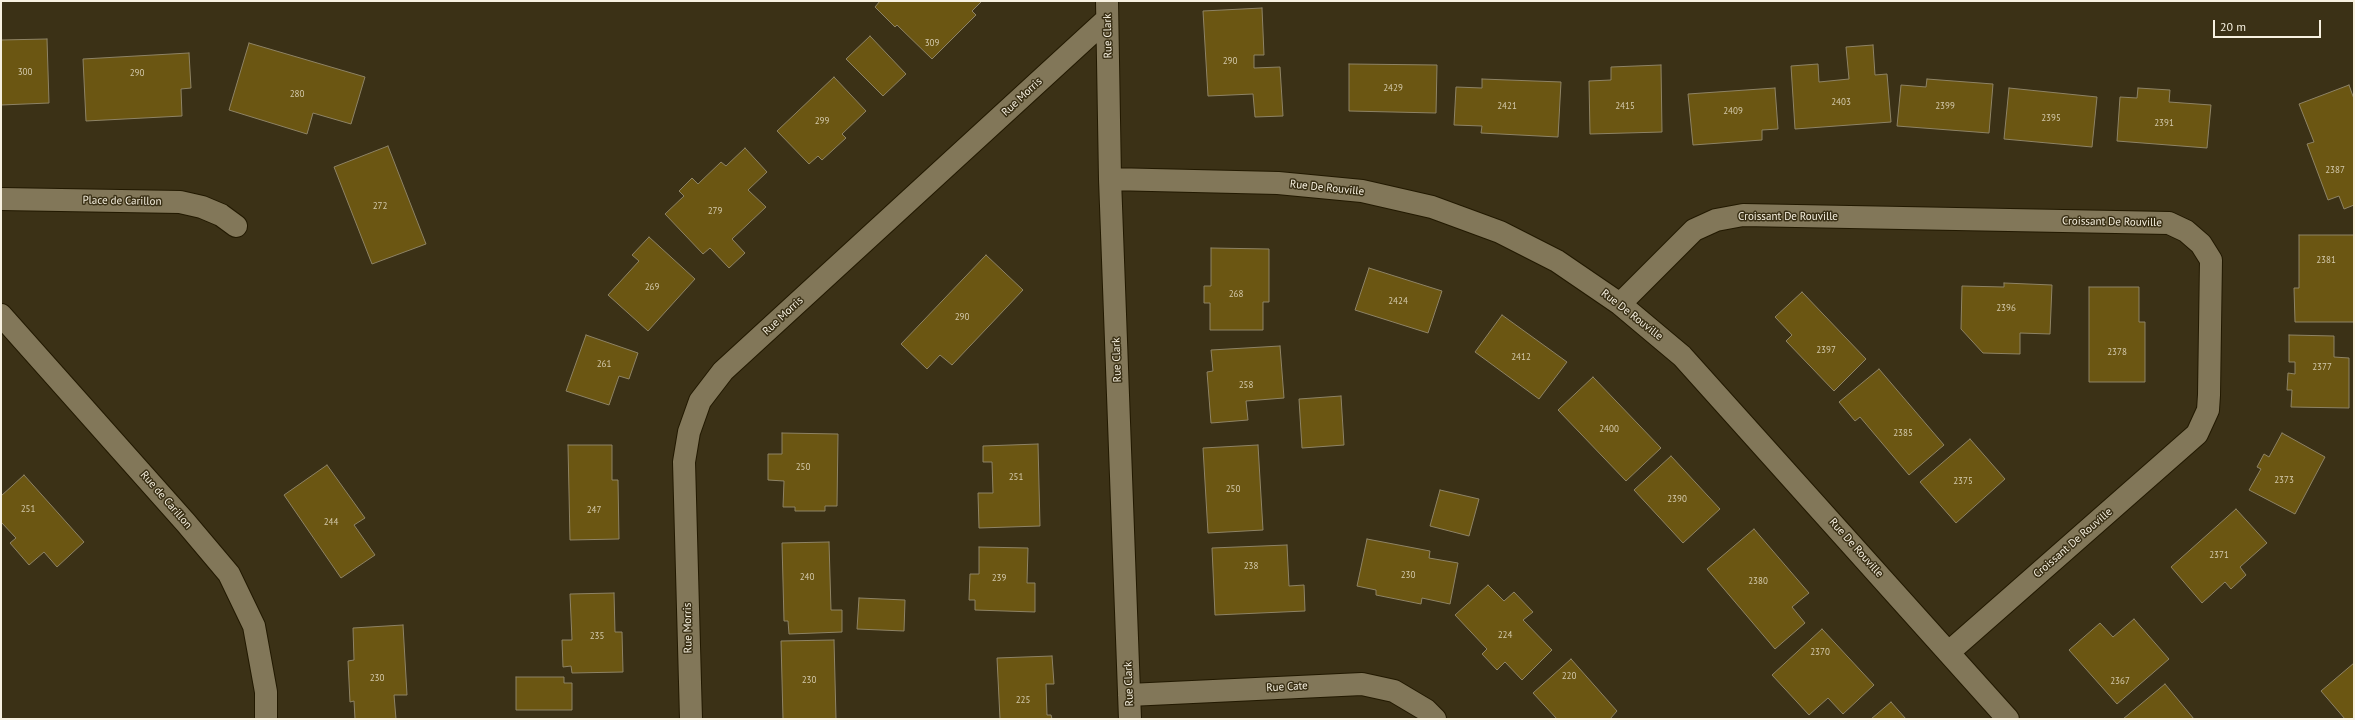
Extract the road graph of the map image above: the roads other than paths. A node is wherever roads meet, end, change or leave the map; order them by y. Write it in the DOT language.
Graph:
graph roads {
  1 [pos="1107,10"];
  2 [pos="1110,179"];
  3 [pos="1,199"];
  4 [pos="236,226"];
  5 [pos="1620,304"];
  6 [pos="1,315"];
  7 [pos="1949,652"];
  8 [pos="1129,695"];
  9 [pos="266,719"];
  10 [pos="690,719"];
  11 [pos="1130,719"];
  12 [pos="1435,719"];
  13 [pos="2008,719"];
  1 -- 2 [label="street, Rue Clark"];
  1 -- 10 [label="street, Rue Morris"];
  2 -- 5 [label="street, Rue De Rouville"];
  2 -- 8 [label="street, Rue Clark"];
  3 -- 4 [label="street, Place de Carillon"];
  5 -- 7 [label="street, Rue De Rouville"];
  5 -- 7 [label="street, Croissant De Rouville"];
  6 -- 9 [label="street, Rue de Carillon"];
  7 -- 13 [label="street, Rue De Rouville"];
  8 -- 11 [label="street, Rue Clark"];
  8 -- 12 [label="street, Rue Cate"];
}
